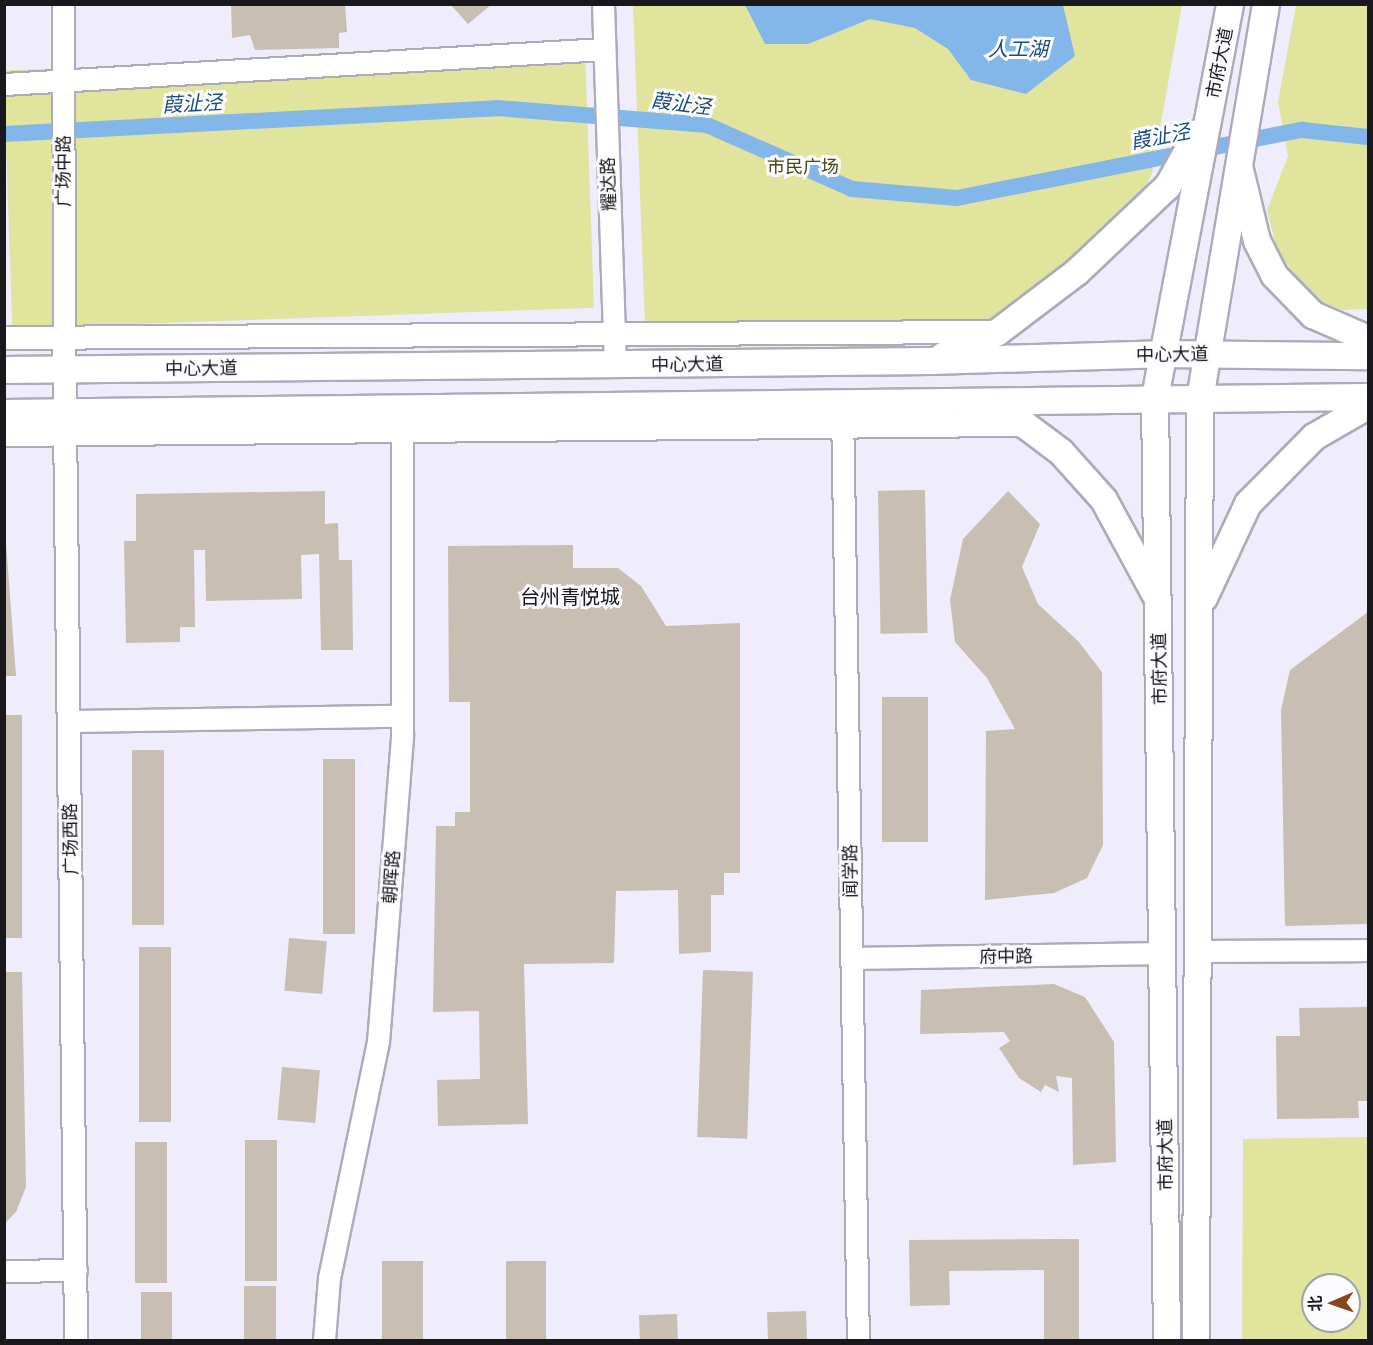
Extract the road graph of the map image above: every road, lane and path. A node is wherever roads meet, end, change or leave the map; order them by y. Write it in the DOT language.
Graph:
graph roads {
  1 [pos="63,4"];
  2 [pos="603,4"];
  3 [pos="1230,4"];
  4 [pos="1266,4"];
  5 [pos="604,49"];
  6 [pos="4,84"];
  7 [pos="63,90"];
  8 [pos="1209,115"];
  9 [pos="1238,154"];
  10 [pos="1329,322"];
  11 [pos="1368,325"];
  12 [pos="998,332"];
  13 [pos="614,335"];
  14 [pos="64,337"];
  15 [pos="4,338"];
  16 [pos="1368,339"];
  17 [pos="1161,354"];
  18 [pos="1209,354"];
  19 [pos="1368,356"];
  20 [pos="931,361"];
  21 [pos="615,364"];
  22 [pos="65,369"];
  23 [pos="4,370"];
  24 [pos="1368,397"];
  25 [pos="1155,398"];
  26 [pos="1200,399"];
  27 [pos="936,401"];
  28 [pos="1368,406"];
  29 [pos="4,413"];
  30 [pos="842,415"];
  31 [pos="1341,419"];
  32 [pos="1368,419"];
  33 [pos="402,420"];
  34 [pos="65,424"];
  35 [pos="1025,425"];
  36 [pos="4,435"];
  37 [pos="1157,598"];
  38 [pos="1199,613"];
  39 [pos="402,716"];
  40 [pos="69,721"];
  41 [pos="1368,950"];
  42 [pos="1198,951"];
  43 [pos="1162,953"];
  44 [pos="851,958"];
  45 [pos="76,1270"];
  46 [pos="4,1271"];
  47 [pos="76,1341"];
  48 [pos="324,1341"];
  49 [pos="858,1341"];
  50 [pos="1167,1341"];
  51 [pos="1196,1341"];
  1 -- 7 [label="street, 广场中路"];
  2 -- 5 [label="street, 耀达路"];
  3 -- 8 [label="main road, 市府大道"];
  4 -- 9 [label="main road, 市府大道"];
  5 -- 7 [label="street"];
  5 -- 13 [label="street, 耀达路"];
  6 -- 7 [label="street"];
  7 -- 14 [label="street, 广场中路"];
  8 -- 12 [label="main road"];
  8 -- 17 [label="main road, 市府大道"];
  9 -- 10 [label="main road"];
  9 -- 18 [label="main road, 市府大道"];
  10 -- 11 [label="main road"];
  10 -- 16 [label="main road"];
  12 -- 13 [label="main road"];
  12 -- 20 [label="main road"];
  13 -- 14 [label="main road"];
  13 -- 21 [label="street, 耀达路"];
  14 -- 15 [label="main road"];
  14 -- 22 [label="main road, 广场西路"];
  17 -- 18 [label="main road, 中心大道"];
  17 -- 20 [label="main road, 中心大道"];
  17 -- 25 [label="main road, 市府大道"];
  18 -- 19 [label="main road, 中心大道"];
  18 -- 26 [label="main road, 市府大道"];
  20 -- 21 [label="main road, 中心大道"];
  21 -- 22 [label="main road, 中心大道"];
  22 -- 23 [label="main road, 中心大道"];
  22 -- 34 [label="main road, 广场西路"];
  24 -- 26 [label="main road"];
  25 -- 26 [label="main road"];
  25 -- 27 [label="main road"];
  25 -- 37 [label="main road, 市府大道"];
  26 -- 38 [label="main road, 市府大道"];
  27 -- 30 [label="main road"];
  27 -- 35 [label="main road"];
  28 -- 31 [label="main road"];
  29 -- 34 [label="main road"];
  30 -- 33 [label="main road"];
  30 -- 35 [label="main road"];
  30 -- 44 [label="street, 闻学路"];
  31 -- 32 [label="main road"];
  31 -- 38 [label="main road"];
  33 -- 34 [label="main road"];
  33 -- 39 [label="street, 朝晖路"];
  34 -- 36 [label="main road"];
  34 -- 40 [label="main road, 广场西路"];
  35 -- 37 [label="main road"];
  37 -- 43 [label="main road, 市府大道"];
  38 -- 42 [label="main road, 市府大道"];
  39 -- 40 [label="street"];
  39 -- 48 [label="street, 朝晖路"];
  40 -- 45 [label="main road, 广场西路"];
  41 -- 42 [label="street"];
  42 -- 51 [label="main road, 市府大道"];
  43 -- 44 [label="street, 府中路"];
  43 -- 50 [label="main road, 市府大道"];
  44 -- 49 [label="street, 闻学路"];
  45 -- 46 [label="street"];
  45 -- 47 [label="main road, 广场西路"];
}
